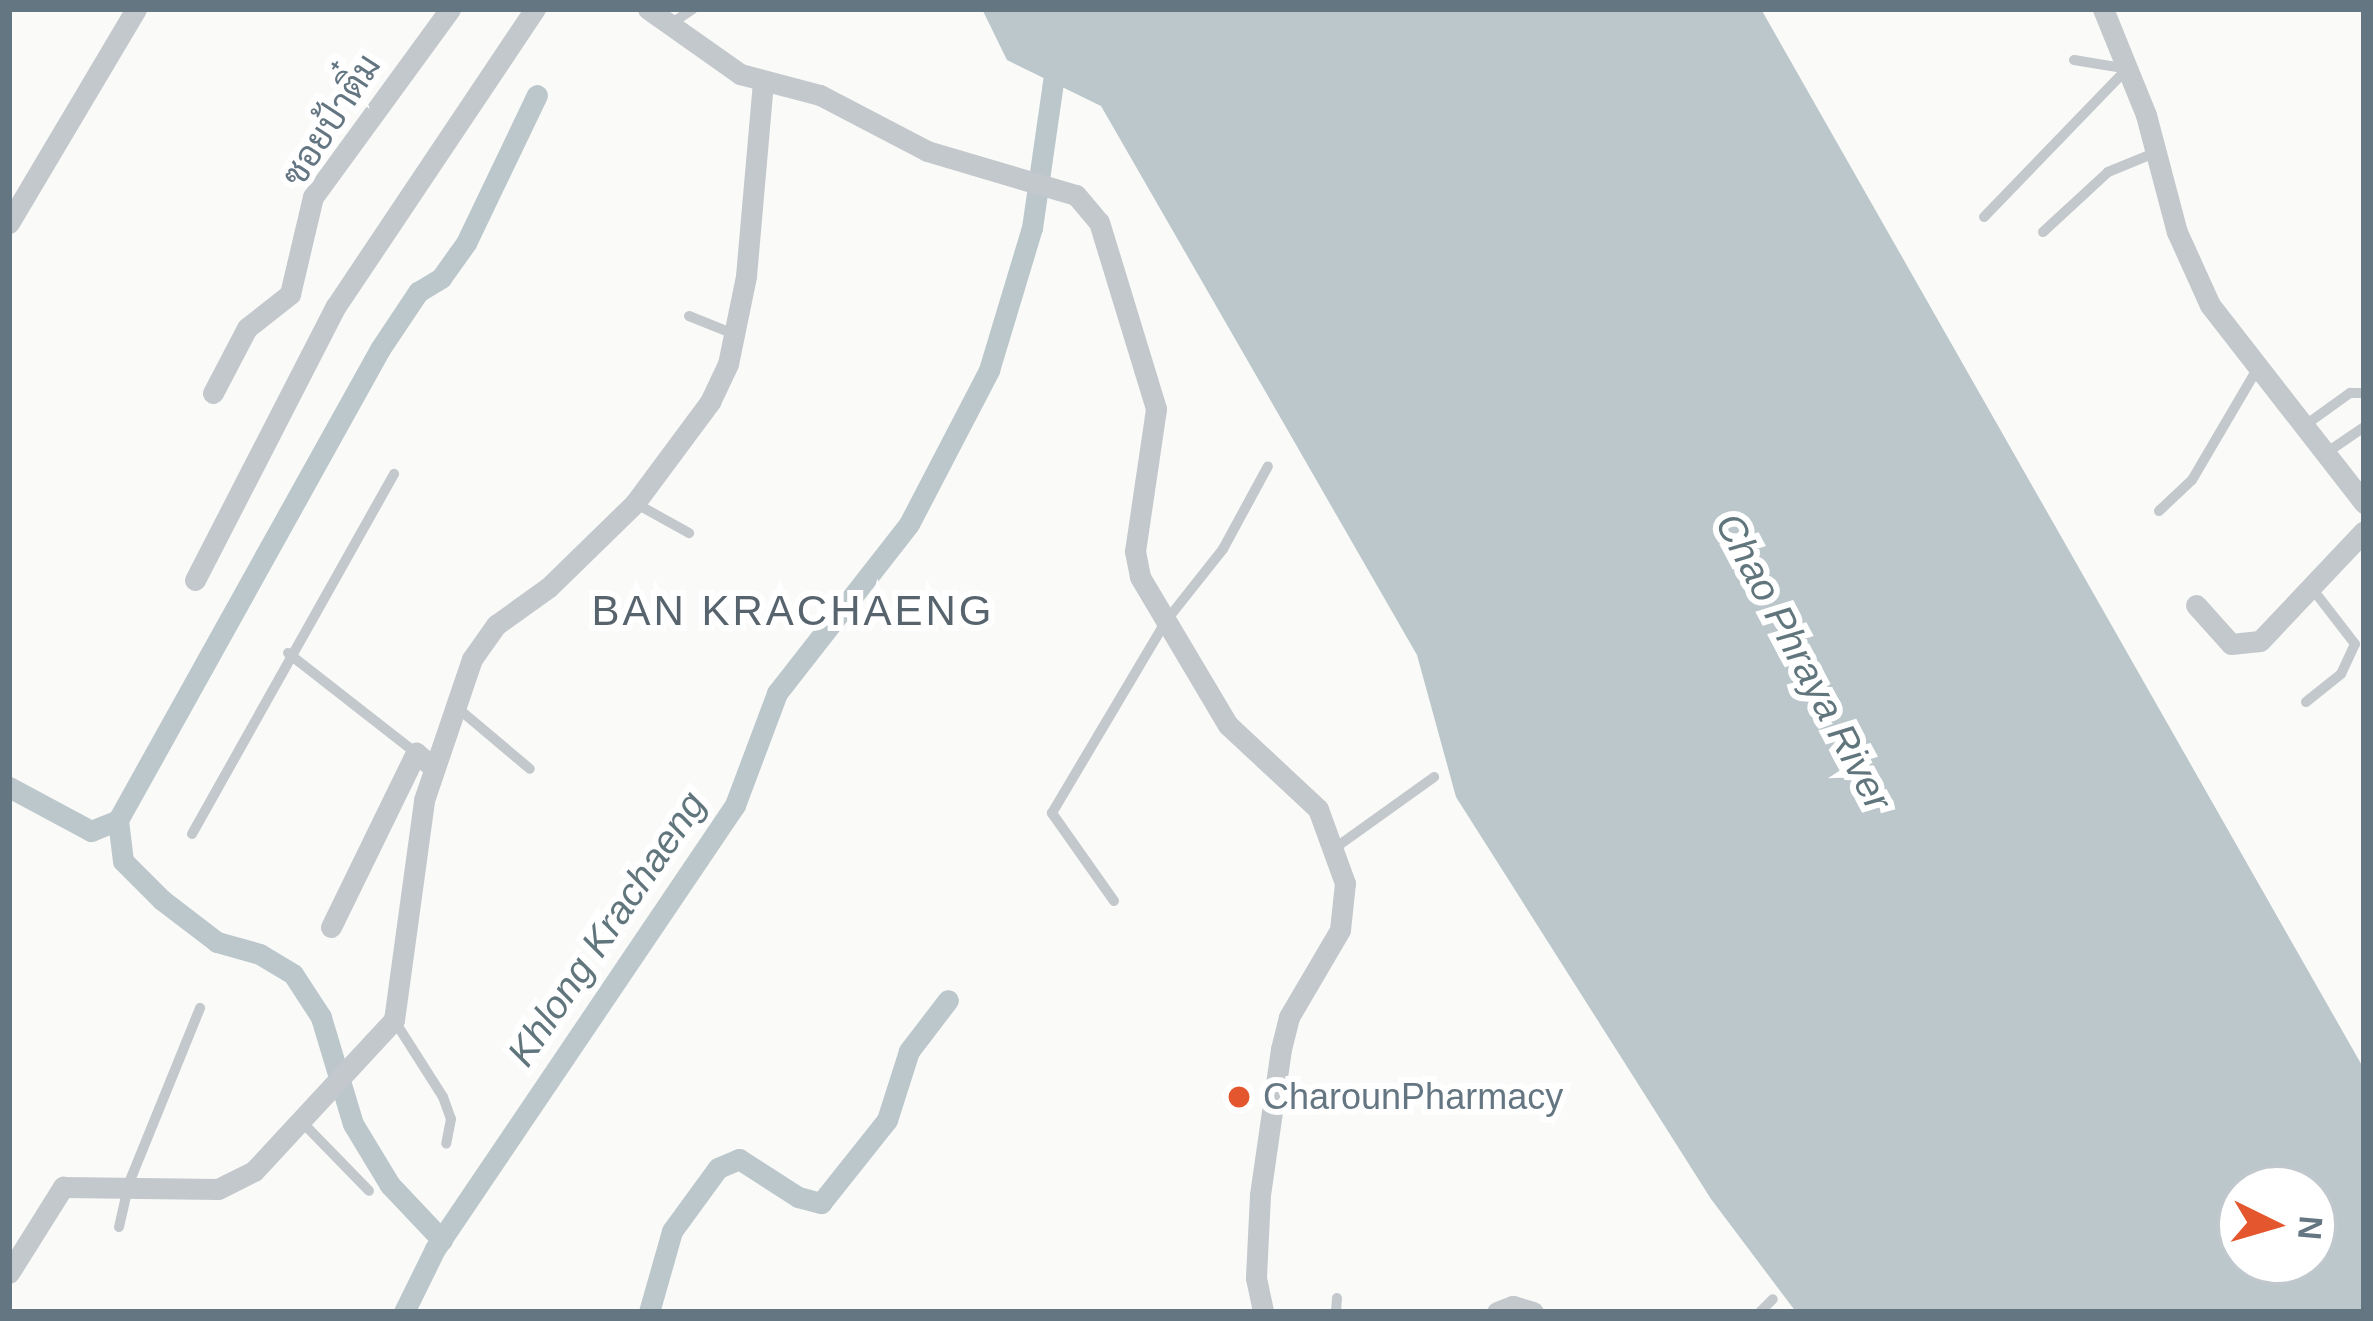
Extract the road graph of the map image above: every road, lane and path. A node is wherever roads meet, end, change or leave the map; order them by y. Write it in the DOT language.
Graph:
graph roads {
  1 [pos="136,9"];
  2 [pos="449,9"];
  3 [pos="535,9"];
  4 [pos="648,9"];
  5 [pos="693,9"];
  6 [pos="2104,9"];
  7 [pos="666,26"];
  8 [pos="2074,60"];
  9 [pos="2127,69"];
  10 [pos="763,82"];
  11 [pos="2157,152"];
  12 [pos="1984,217"];
  13 [pos="9,223"];
  14 [pos="2043,232"];
  15 [pos="689,316"];
  16 [pos="737,335"];
  17 [pos="2257,369"];
  18 [pos="213,393"];
  19 [pos="2364,393"];
  20 [pos="2305,426"];
  21 [pos="2364,427"];
  22 [pos="2326,453"];
  23 [pos="1268,466"];
  24 [pos="394,474"];
  25 [pos="635,502"];
  26 [pos="2364,503"];
  27 [pos="2158,511"];
  28 [pos="2364,530"];
  29 [pos="689,533"];
  30 [pos="196,580"];
  31 [pos="2311,587"];
  32 [pos="2196,605"];
  33 [pos="1166,621"];
  34 [pos="289,653"];
  35 [pos="2306,702"];
  36 [pos="451,703"];
  37 [pos="425,760"];
  38 [pos="530,769"];
  39 [pos="1434,777"];
  40 [pos="192,834"];
  41 [pos="1334,848"];
  42 [pos="1114,901"];
  43 [pos="331,927"];
  44 [pos="200,1008"];
  45 [pos="394,1019"];
  46 [pos="302,1122"];
  47 [pos="446,1144"];
  48 [pos="129,1183"];
  49 [pos="369,1192"];
  50 [pos="119,1227"];
  51 [pos="9,1273"];
  52 [pos="1773,1299"];
  53 [pos="1263,1312"];
  54 [pos="1497,1312"];
  55 [pos="1533,1312"];
  56 [pos="1760,1312"];
  1 -- 13 [label="street"];
  2 -- 18 [label="street, ซอยป้าติ๋ม"];
  3 -- 30 [label="street"];
  4 -- 7 [label="street"];
  5 -- 7 [label="lane"];
  6 -- 9 [label="street"];
  7 -- 10 [label="street"];
  8 -- 9 [label="lane"];
  9 -- 11 [label="street"];
  9 -- 12 [label="lane"];
  10 -- 16 [label="street"];
  10 -- 33 [label="street"];
  11 -- 14 [label="lane"];
  11 -- 17 [label="street"];
  15 -- 16 [label="lane"];
  16 -- 25 [label="street"];
  17 -- 20 [label="street"];
  17 -- 27 [label="lane"];
  19 -- 20 [label="lane"];
  20 -- 22 [label="street"];
  21 -- 22 [label="lane"];
  22 -- 26 [label="street"];
  23 -- 33 [label="lane"];
  24 -- 34 [label="lane"];
  25 -- 29 [label="lane"];
  25 -- 36 [label="street"];
  28 -- 31 [label="street"];
  31 -- 32 [label="street"];
  31 -- 35 [label="lane"];
  33 -- 41 [label="street"];
  33 -- 42 [label="lane"];
  34 -- 37 [label="lane"];
  34 -- 40 [label="lane"];
  36 -- 37 [label="street"];
  36 -- 38 [label="lane"];
  37 -- 43 [label="street"];
  37 -- 45 [label="street"];
  39 -- 41 [label="lane"];
  41 -- 53 [label="street"];
  44 -- 48 [label="lane"];
  45 -- 46 [label="street"];
  45 -- 47 [label="lane"];
  46 -- 48 [label="street"];
  46 -- 49 [label="lane"];
  48 -- 50 [label="lane"];
  48 -- 51 [label="street"];
  52 -- 56 [label="lane"];
  54 -- 55 [label="street"];
}
